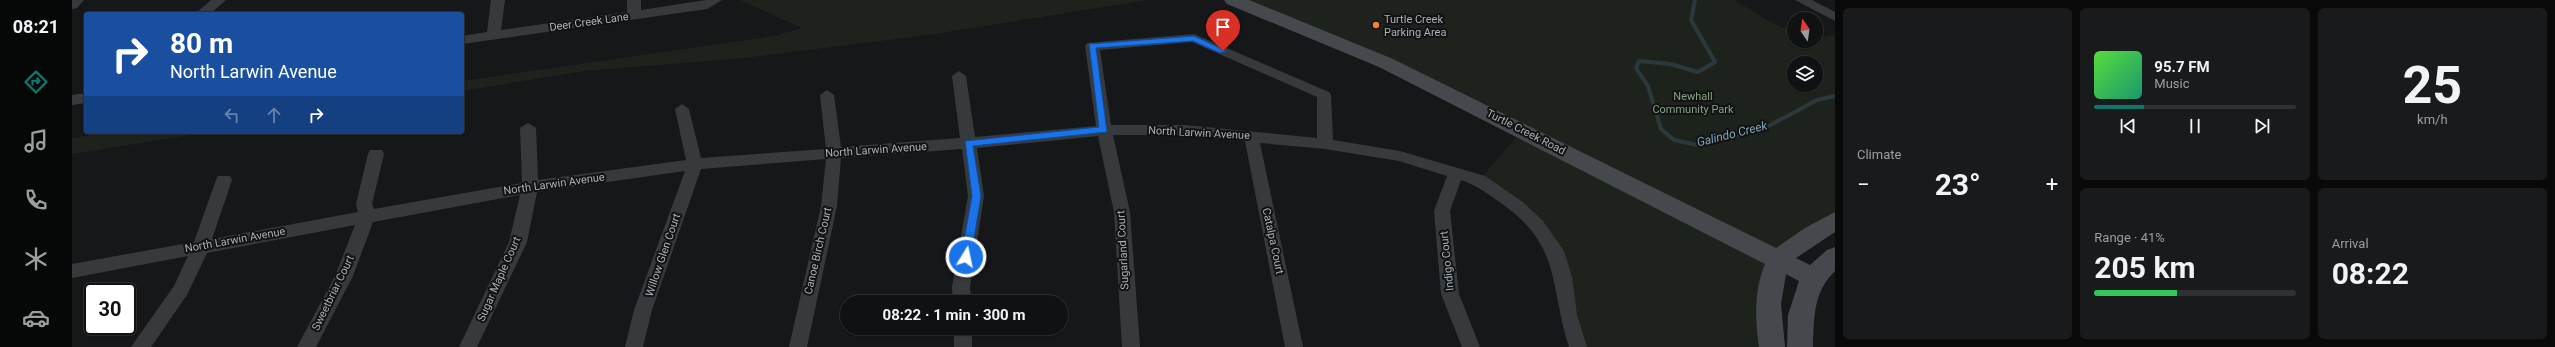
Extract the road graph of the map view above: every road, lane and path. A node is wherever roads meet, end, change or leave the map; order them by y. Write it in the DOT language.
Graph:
graph roads {
  1 [pos="77,0"];
  2 [pos="219,0"];
  3 [pos="498,0"];
  4 [pos="634,0"];
  5 [pos="715,0"];
  6 [pos="1233,0"];
  7 [pos="1802,0"];
  8 [pos="72,5"];
  9 [pos="204,12"];
  10 [pos="634,15"];
  11 [pos="1835,17"];
  12 [pos="494,36"];
  13 [pos="464,40"];
  14 [pos="959,76"];
  15 [pos="827,95"];
  16 [pos="84,98"];
  17 [pos="72,100"];
  18 [pos="682,109"];
  19 [pos="528,128"];
  20 [pos="1104,130"];
  21 [pos="1251,135"];
  22 [pos="969,143"];
  23 [pos="1325,144"];
  24 [pos="834,153"];
  25 [pos="376,154"];
  26 [pos="695,164"];
  27 [pos="1456,173"];
  28 [pos="224,180"];
  29 [pos="530,187"];
  30 [pos="367,215"];
  31 [pos="1835,221"];
  32 [pos="201,246"];
  33 [pos="1835,256"];
  34 [pos="1778,261"];
  35 [pos="72,271"];
  36 [pos="1813,277"];
  37 [pos="962,295"];
  38 [pos="963,335"];
  39 [pos="140,347"];
  40 [pos="306,347"];
  41 [pos="468,347"];
  42 [pos="634,347"];
  43 [pos="798,347"];
  44 [pos="964,347"];
  45 [pos="1131,347"];
  46 [pos="1294,347"];
  47 [pos="1471,347"];
  48 [pos="1578,347"];
  49 [pos="1772,347"];
  50 [pos="1800,347"];
  1 -- 8 [label="street"];
  2 -- 9 [label="street"];
  3 -- 12 [label="street"];
  4 -- 10 [label="street"];
  5 -- 10 [label="street, Deer Creek Lane"];
  6 -- 34 [label="street, Turtle Creek Road"];
  7 -- 11 [label="street"];
  10 -- 12 [label="street, Deer Creek Lane"];
  12 -- 13 [label="street, Deer Creek Lane"];
  14 -- 22 [label="street"];
  15 -- 24 [label="street, Canoe Birch Court"];
  16 -- 17 [label="street"];
  18 -- 26 [label="street"];
  19 -- 29 [label="street, Sugar Maple Court"];
  20 -- 21 [label="street, North Larwin Avenue"];
  20 -- 22 [label="street, North Larwin Avenue"];
  20 -- 23 [label="street, Sugarland Court"];
  20 -- 45 [label="street, Sugarland Court"];
  21 -- 23 [label="street, North Larwin Avenue"];
  21 -- 46 [label="street, Catalpa Court"];
  22 -- 24 [label="street, North Larwin Avenue"];
  22 -- 37 [label="street"];
  23 -- 27 [label="street, North Larwin Avenue"];
  24 -- 26 [label="street, North Larwin Avenue"];
  24 -- 43 [label="street, Canoe Birch Court"];
  25 -- 30 [label="street"];
  26 -- 29 [label="street, North Larwin Avenue"];
  26 -- 42 [label="street, Willow Glen Court"];
  27 -- 47 [label="street, Indigo Court"];
  27 -- 48 [label="street, North Larwin Avenue"];
  28 -- 32 [label="street"];
  29 -- 30 [label="street, North Larwin Avenue"];
  29 -- 41 [label="street, Sugar Maple Court"];
  30 -- 32 [label="street, North Larwin Avenue"];
  30 -- 40 [label="street, Sweetbriar Court"];
  31 -- 34 [label="street"];
  32 -- 35 [label="street, North Larwin Avenue"];
  32 -- 39 [label="street"];
  33 -- 36 [label="street"];
  34 -- 36 [label="street, Turtle Creek Road"];
  34 -- 49 [label="street"];
  36 -- 50 [label="street"];
  38 -- 44 [label="street"];
}
